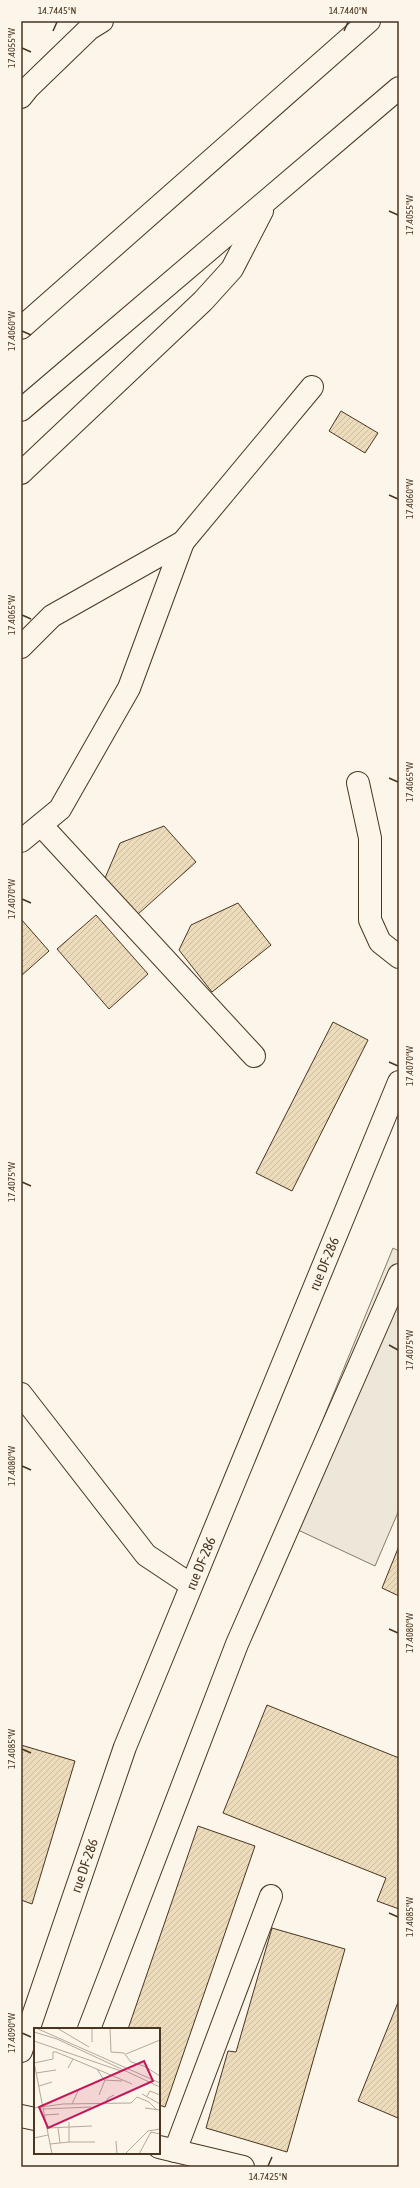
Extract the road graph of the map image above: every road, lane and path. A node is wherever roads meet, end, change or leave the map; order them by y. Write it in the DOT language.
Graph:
graph roads {
  1 [pos="102,21"];
  2 [pos="369,21"];
  3 [pos="399,88"];
  4 [pos="21,97"];
  5 [pos="267,201"];
  6 [pos="21,328"];
  7 [pos="312,387"];
  8 [pos="21,410"];
  9 [pos="21,473"];
  10 [pos="183,542"];
  11 [pos="21,647"];
  12 [pos="358,784"];
  13 [pos="41,826"];
  14 [pos="21,841"];
  15 [pos="399,957"];
  16 [pos="254,1056"];
  17 [pos="399,1082"];
  18 [pos="399,1275"];
  19 [pos="21,1394"];
  20 [pos="191,1585"];
  21 [pos="271,1896"];
  22 [pos="89,2028"];
  23 [pos="21,2051"];
  24 [pos="21,2116"];
  25 [pos="34,2119"];
  26 [pos="167,2149"];
  27 [pos="243,2167"];
  1 -- 4 [label="main road"];
  2 -- 6 [label="main road"];
  3 -- 5 [label="main road"];
  5 -- 8 [label="main road"];
  5 -- 9 [label="main road"];
  7 -- 10 [label="main road"];
  10 -- 11 [label="main road"];
  10 -- 13 [label="main road"];
  12 -- 15 [label="main road"];
  13 -- 14 [label="main road"];
  13 -- 16 [label="main road"];
  17 -- 20 [label="main road, rue DF-286"];
  18 -- 22 [label="main road"];
  19 -- 20 [label="main road"];
  20 -- 23 [label="main road, rue DF-286"];
  21 -- 26 [label="main road"];
  24 -- 25 [label="main road"];
  26 -- 27 [label="main road"];
}
